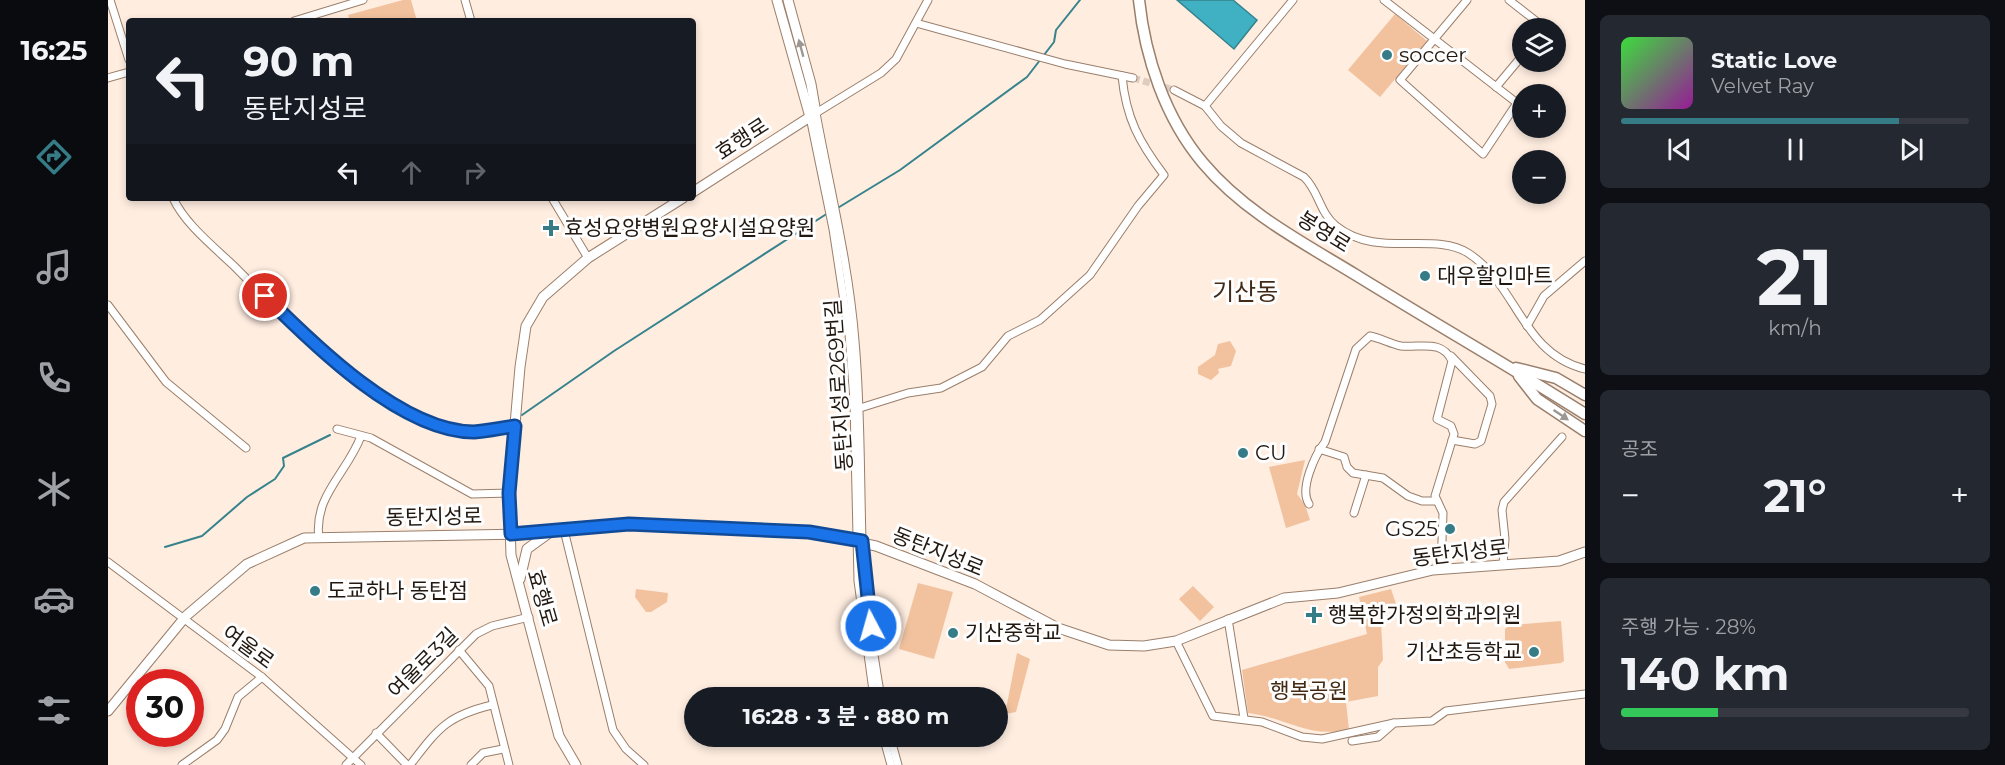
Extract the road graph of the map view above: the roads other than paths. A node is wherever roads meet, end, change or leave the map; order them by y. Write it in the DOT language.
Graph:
graph roads {
  1 [pos="110,0"];
  2 [pos="363,0"];
  3 [pos="465,0"];
  4 [pos="777,0"];
  5 [pos="788,0"];
  6 [pos="928,0"];
  7 [pos="1139,0"];
  8 [pos="1293,0"];
  9 [pos="1384,0"];
  10 [pos="1467,0"];
  11 [pos="1509,0"];
  12 [pos="304,18"];
  13 [pos="470,18"];
  14 [pos="1532,18"];
  15 [pos="916,23"];
  16 [pos="1434,39"];
  17 [pos="126,51"];
  18 [pos="1512,68"];
  19 [pos="126,73"];
  20 [pos="1122,76"];
  21 [pos="108,78"];
  22 [pos="1133,78"];
  23 [pos="1496,87"];
  24 [pos="1174,90"];
  25 [pos="1205,106"];
  26 [pos="813,115"];
  27 [pos="696,190"];
  28 [pos="174,201"];
  29 [pos="554,201"];
  30 [pos="678,201"];
  31 [pos="836,228"];
  32 [pos="588,258"];
  33 [pos="1585,261"];
  34 [pos="108,305"];
  35 [pos="1527,326"];
  36 [pos="1450,355"];
  37 [pos="1509,367"];
  38 [pos="1585,369"];
  39 [pos="1585,395"];
  40 [pos="860,408"];
  41 [pos="1585,414"];
  42 [pos="337,429"];
  43 [pos="514,430"];
  44 [pos="1585,431"];
  45 [pos="361,436"];
  46 [pos="1562,437"];
  47 [pos="1452,440"];
  48 [pos="246,448"];
  49 [pos="1319,450"];
  50 [pos="1366,475"];
  51 [pos="509,493"];
  52 [pos="1437,501"];
  53 [pos="1309,504"];
  54 [pos="1354,513"];
  55 [pos="564,530"];
  56 [pos="551,531"];
  57 [pos="511,534"];
  58 [pos="319,538"];
  59 [pos="859,541"];
  60 [pos="1585,552"];
  61 [pos="108,562"];
  62 [pos="1503,564"];
  63 [pos="1441,569"];
  64 [pos="519,584"];
  65 [pos="529,617"];
  66 [pos="1228,619"];
  67 [pos="183,620"];
  68 [pos="1176,641"];
  69 [pos="459,650"];
  70 [pos="262,677"];
  71 [pos="872,687"];
  72 [pos="879,687"];
  73 [pos="1585,694"];
  74 [pos="492,705"];
  75 [pos="108,711"];
  76 [pos="1244,718"];
  77 [pos="1394,723"];
  78 [pos="376,733"];
  79 [pos="1352,741"];
  80 [pos="886,747"];
  81 [pos="893,747"];
  82 [pos="503,749"];
  83 [pos="355,757"];
  84 [pos="182,765"];
  85 [pos="346,765"];
  86 [pos="362,765"];
  87 [pos="409,765"];
  88 [pos="471,765"];
  89 [pos="509,765"];
  90 [pos="576,765"];
  91 [pos="644,765"];
  92 [pos="891,765"];
  93 [pos="898,765"];
  1 -- 17 [label="street"];
  2 -- 12 [label="street"];
  3 -- 13 [label="street"];
  4 -- 26 [label="main road"];
  26 -- 5 [label="main road, one-way"];
  6 -- 15 [label="street"];
  7 -- 37 [label="highway, 봉영로"];
  8 -- 25 [label="street"];
  9 -- 16 [label="street"];
  10 -- 16 [label="street"];
  11 -- 14 [label="street"];
  15 -- 20 [label="street"];
  15 -- 26 [label="street"];
  16 -- 23 [label="street"];
  16 -- 23 [label="street"];
  18 -- 23 [label="street"];
  19 -- 21 [label="street"];
  20 -- 22 [label="street"];
  20 -- 40 [label="street"];
  24 -- 25 [label="street"];
  25 -- 35 [label="street"];
  26 -- 27 [label="main road, 효행로"];
  26 -- 31 [label="street"];
  28 -- 43 [label="street"];
  29 -- 32 [label="street"];
  30 -- 32 [label="main road"];
  31 -- 40 [label="street, 동탄지성로269번길"];
  31 -- 59 [label="street"];
  32 -- 43 [label="main road, 효행로"];
  33 -- 35 [label="street"];
  34 -- 48 [label="street"];
  35 -- 38 [label="street"];
  36 -- 47 [label="street"];
  36 -- 47 [label="street"];
  36 -- 49 [label="street"];
  37 -- 39 [label="highway"];
  37 -- 41 [label="highway, 봉영로"];
  37 -- 44 [label="highway, one-way"];
  40 -- 59 [label="street, 동탄지성로269번길"];
  42 -- 45 [label="street"];
  43 -- 51 [label="main road, 효행로"];
  45 -- 51 [label="street"];
  45 -- 58 [label="street"];
  46 -- 62 [label="street"];
  47 -- 52 [label="street"];
  49 -- 50 [label="street"];
  49 -- 53 [label="street"];
  50 -- 52 [label="street"];
  50 -- 54 [label="street"];
  51 -- 57 [label="main road, 효행로"];
  52 -- 63 [label="street"];
  55 -- 56 [label="main road, 동탄지성로"];
  55 -- 59 [label="main road, 동탄지성로"];
  55 -- 91 [label="street"];
  56 -- 57 [label="main road, 동탄지성로"];
  56 -- 64 [label="main road"];
  57 -- 58 [label="main road, 동탄지성로"];
  57 -- 64 [label="main road, 효행로"];
  58 -- 67 [label="main road, 동탄지성로"];
  59 -- 68 [label="main road, 동탄지성로"];
  59 -- 71 [label="street"];
  59 -- 72 [label="street"];
  60 -- 62 [label="main road, 동탄지성로"];
  61 -- 67 [label="street, 여울로"];
  62 -- 63 [label="main road, 동탄지성로"];
  63 -- 66 [label="main road, 동탄지성로"];
  64 -- 65 [label="main road, 효행로"];
  65 -- 69 [label="street, 여울로3길"];
  65 -- 90 [label="main road, 효행로"];
  66 -- 68 [label="main road, 동탄지성로"];
  66 -- 76 [label="street"];
  67 -- 70 [label="street, 여울로"];
  67 -- 75 [label="main road, 동탄지성로"];
  68 -- 76 [label="street"];
  69 -- 74 [label="street"];
  69 -- 78 [label="street, 여울로3길"];
  70 -- 83 [label="street, 여울로"];
  70 -- 84 [label="street"];
  73 -- 77 [label="street"];
  74 -- 82 [label="street"];
  74 -- 87 [label="street"];
  76 -- 77 [label="street"];
  77 -- 79 [label="street"];
  78 -- 83 [label="street, 여울로3길"];
  78 -- 87 [label="street"];
  80 -- 92 [label="street"];
  81 -- 93 [label="street"];
  82 -- 88 [label="street"];
  82 -- 89 [label="street"];
  83 -- 85 [label="street, 여울로3길"];
  83 -- 86 [label="street, 여울로"];
}
